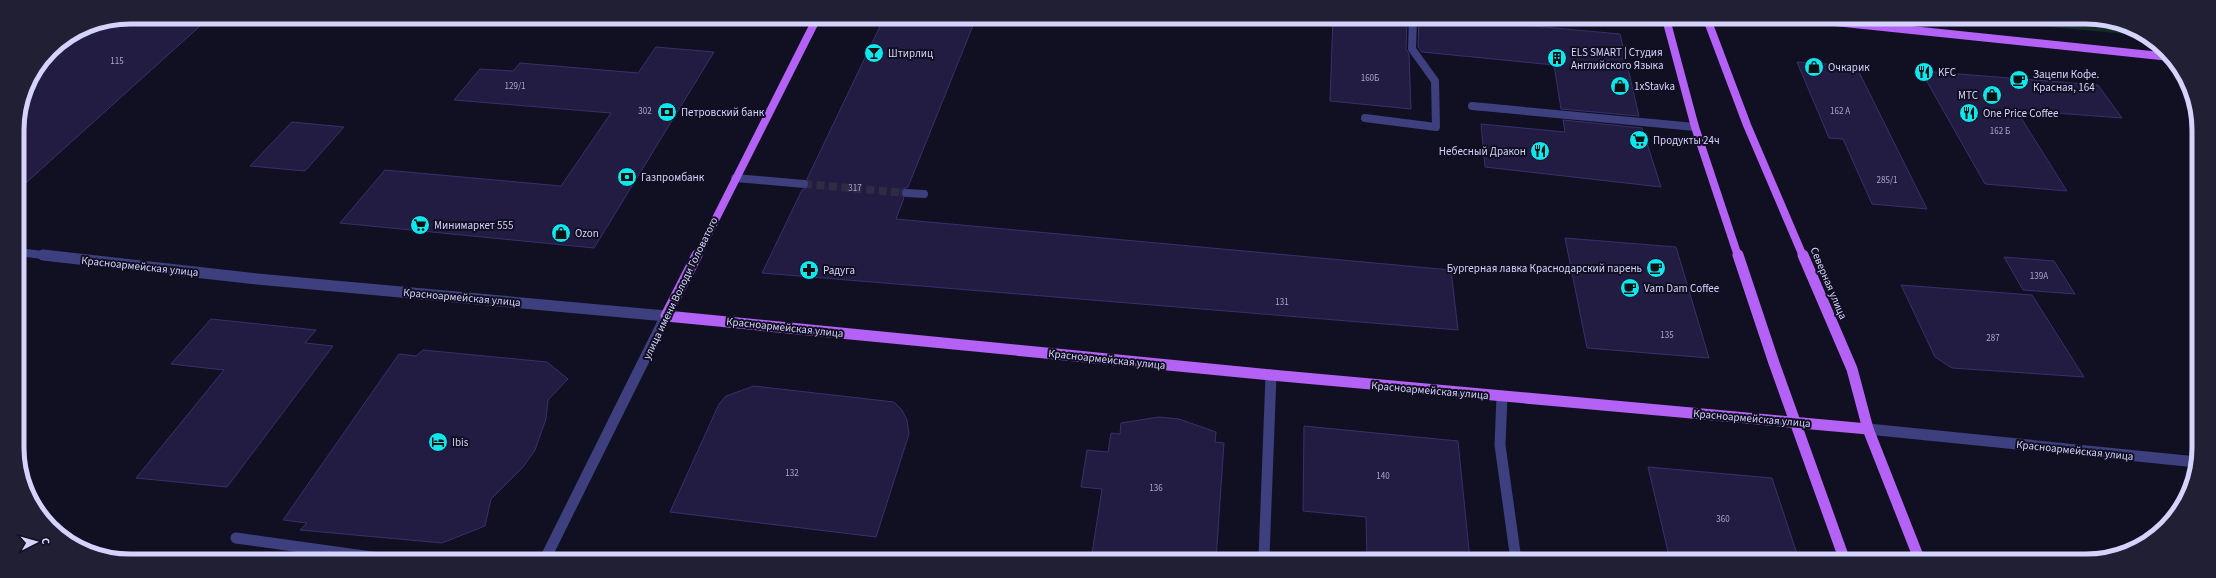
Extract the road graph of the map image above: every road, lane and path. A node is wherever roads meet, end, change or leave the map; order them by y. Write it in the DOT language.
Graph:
graph roads {
  1 [pos="813,24"];
  2 [pos="1413,24"];
  3 [pos="1667,24"];
  4 [pos="1709,24"];
  5 [pos="1854,24"];
  6 [pos="2162,56"];
  7 [pos="1472,106"];
  8 [pos="1365,118"];
  9 [pos="1695,127"];
  10 [pos="735,178"];
  11 [pos="804,184"];
  12 [pos="906,192"];
  13 [pos="924,194"];
  14 [pos="24,253"];
  15 [pos="666,316"];
  16 [pos="1271,375"];
  17 [pos="1502,396"];
  18 [pos="1796,422"];
  19 [pos="1868,430"];
  20 [pos="2191,461"];
  21 [pos="236,538"];
  22 [pos="350,554"];
  23 [pos="547,554"];
  24 [pos="1264,554"];
  25 [pos="1515,554"];
  26 [pos="1842,554"];
  27 [pos="1917,554"];
  1 -- 10 [label="main road, улица имени Володи Головатого"];
  2 -- 8 [label="street"];
  3 -- 9 [label="main road"];
  4 -- 19 [label="main road, Северная улица"];
  5 -- 6 [label="main road"];
  7 -- 9 [label="street"];
  9 -- 18 [label="main road"];
  10 -- 11 [label="street"];
  10 -- 15 [label="main road, улица имени Володи Головатого"];
  12 -- 13 [label="street"];
  14 -- 15 [label="street, Красноармейская улица"];
  15 -- 16 [label="main road, Красноармейская улица"];
  15 -- 23 [label="street, улица имени Володи Головатого"];
  16 -- 17 [label="main road, Красноармейская улица"];
  16 -- 24 [label="street"];
  17 -- 18 [label="main road, Красноармейская улица"];
  17 -- 25 [label="street"];
  18 -- 19 [label="main road, Красноармейская улица"];
  18 -- 26 [label="main road"];
  19 -- 20 [label="street, Красноармейская улица"];
  19 -- 27 [label="main road, Северная улица"];
  21 -- 22 [label="street"];
}
